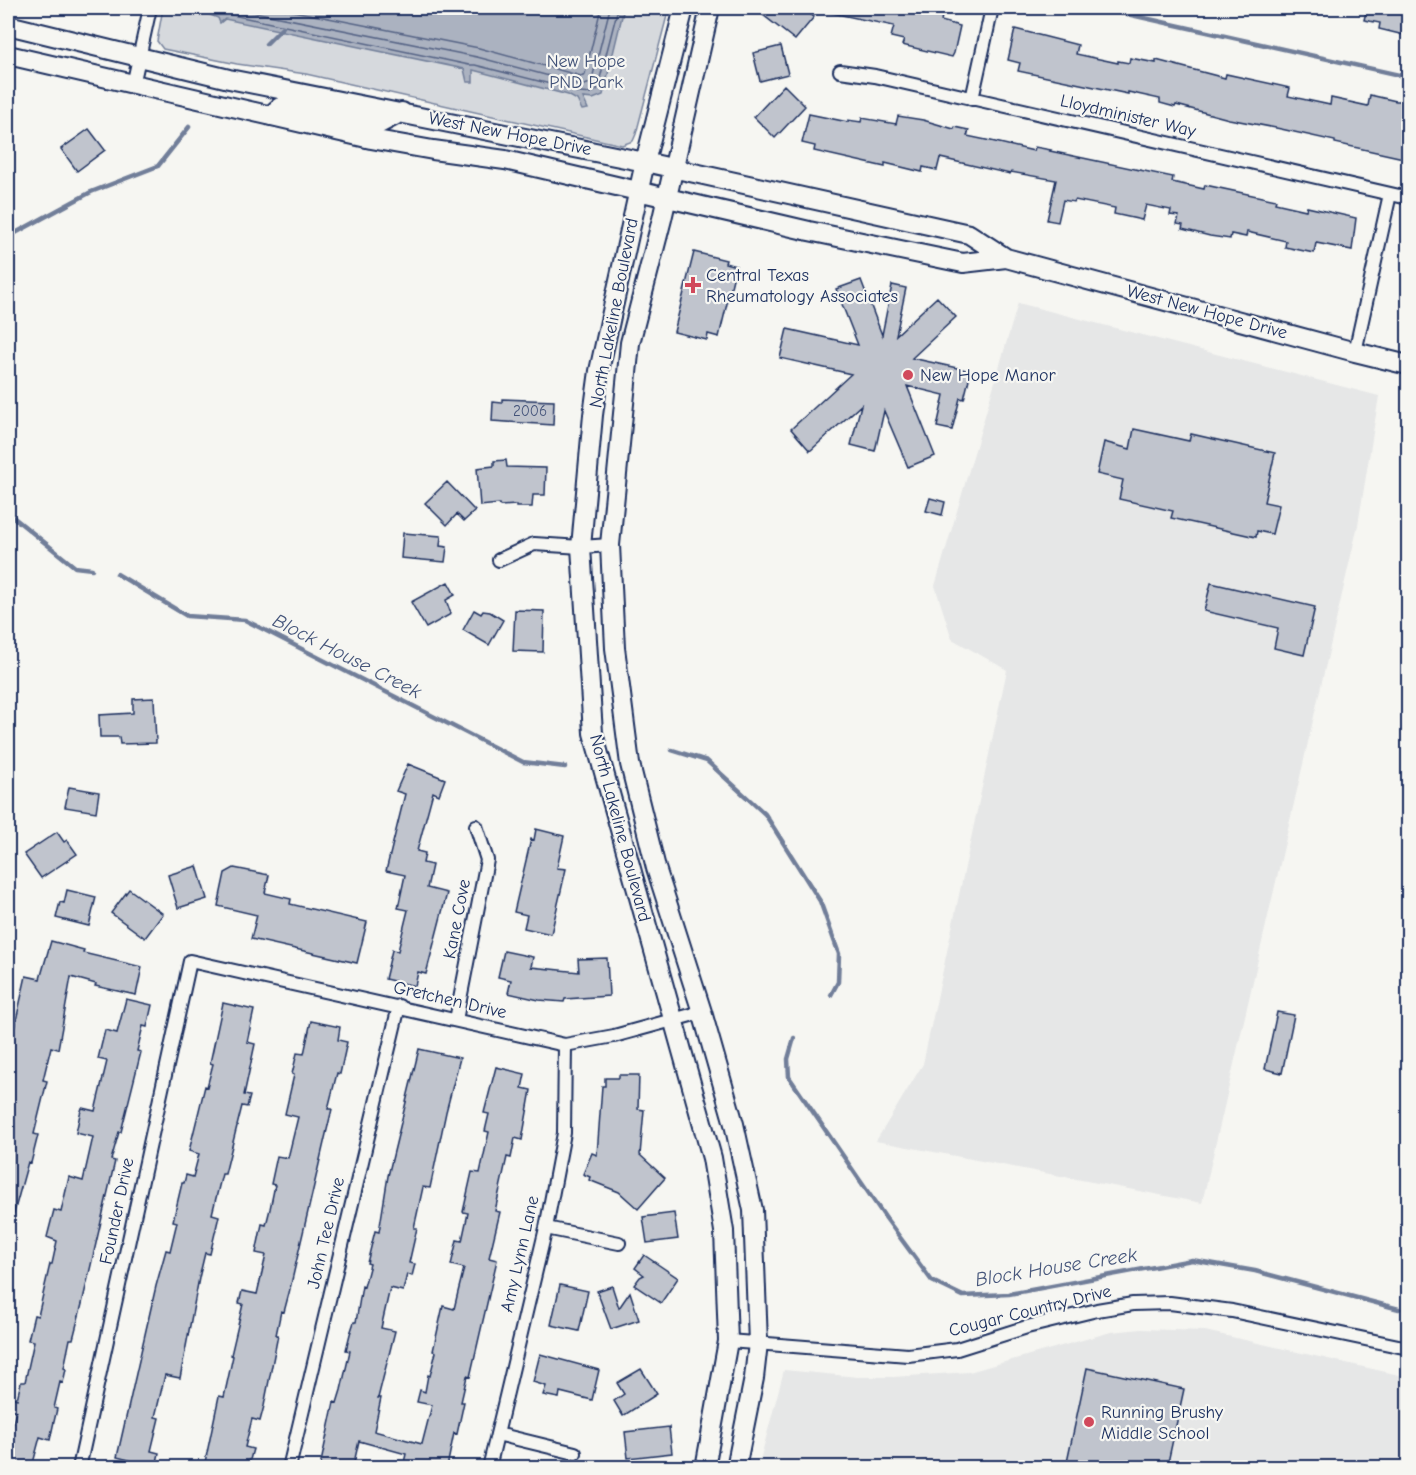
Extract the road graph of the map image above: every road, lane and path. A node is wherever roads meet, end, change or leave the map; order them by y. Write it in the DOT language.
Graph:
graph roads {
  1 [pos="150,8"];
  2 [pos="684,8"];
  3 [pos="710,8"];
  4 [pos="992,8"];
  5 [pos="8,25"];
  6 [pos="8,55"];
  7 [pos="140,56"];
  8 [pos="840,71"];
  9 [pos="133,85"];
  10 [pos="972,99"];
  11 [pos="402,112"];
  12 [pos="270,116"];
  13 [pos="645,162"];
  14 [pos="673,167"];
  15 [pos="639,191"];
  16 [pos="1390,194"];
  17 [pos="666,196"];
  18 [pos="1408,198"];
  19 [pos="1006,258"];
  20 [pos="1354,352"];
  21 [pos="1408,364"];
  22 [pos="610,545"];
  23 [pos="581,547"];
  24 [pos="499,560"];
  25 [pos="476,826"];
  26 [pos="190,962"];
  27 [pos="399,1006"];
  28 [pos="702,1012"];
  29 [pos="672,1018"];
  30 [pos="456,1020"];
  31 [pos="565,1045"];
  32 [pos="546,1228"];
  33 [pos="619,1243"];
  34 [pos="728,1341"];
  35 [pos="758,1343"];
  36 [pos="1408,1348"];
  37 [pos="497,1434"];
  38 [pos="575,1453"];
  39 [pos="79,1467"];
  40 [pos="289,1467"];
  41 [pos="489,1467"];
  42 [pos="705,1467"];
  43 [pos="736,1467"];
  1 -- 7 [label="street"];
  2 -- 13 [label="main road, North Lakeline Boulevard"];
  3 -- 14 [label="main road, North Lakeline Boulevard"];
  4 -- 10 [label="street"];
  5 -- 7 [label="main road, West New Hope Drive"];
  6 -- 9 [label="main road, West New Hope Drive"];
  7 -- 9 [label="street"];
  7 -- 11 [label="main road, West New Hope Drive"];
  8 -- 10 [label="street, Lloydminister Way"];
  9 -- 12 [label="main road, West New Hope Drive"];
  10 -- 16 [label="street, Lloydminister Way"];
  11 -- 12 [label="main road"];
  11 -- 13 [label="main road, West New Hope Drive"];
  12 -- 15 [label="main road, West New Hope Drive"];
  13 -- 14 [label="main road, West New Hope Drive"];
  13 -- 15 [label="main road, North Lakeline Boulevard"];
  14 -- 17 [label="main road, North Lakeline Boulevard"];
  14 -- 19 [label="main road, West New Hope Drive"];
  15 -- 17 [label="main road, West New Hope Drive"];
  15 -- 23 [label="main road, North Lakeline Boulevard"];
  16 -- 18 [label="street, Lloydminister Way"];
  16 -- 20 [label="street"];
  17 -- 19 [label="main road, West New Hope Drive"];
  17 -- 22 [label="main road, North Lakeline Boulevard"];
  19 -- 20 [label="main road, West New Hope Drive"];
  20 -- 21 [label="main road, West New Hope Drive"];
  22 -- 23 [label="street"];
  22 -- 28 [label="main road, North Lakeline Boulevard"];
  23 -- 24 [label="street"];
  23 -- 29 [label="main road, North Lakeline Boulevard"];
  25 -- 30 [label="street, Kane Cove"];
  26 -- 27 [label="street, Gretchen Drive"];
  26 -- 39 [label="street, Founder Drive"];
  27 -- 30 [label="street, Gretchen Drive"];
  27 -- 40 [label="street, John Tee Drive"];
  28 -- 29 [label="street, Gretchen Drive"];
  28 -- 35 [label="main road, North Lakeline Boulevard"];
  29 -- 31 [label="street, Gretchen Drive"];
  29 -- 34 [label="main road, North Lakeline Boulevard"];
  30 -- 31 [label="street, Gretchen Drive"];
  31 -- 32 [label="street, Amy Lynn Lane"];
  32 -- 33 [label="street"];
  32 -- 37 [label="street, Amy Lynn Lane"];
  34 -- 35 [label="street, Cougar Country Drive"];
  34 -- 42 [label="main road, North Lakeline Boulevard"];
  35 -- 36 [label="street, Cougar Country Drive"];
  35 -- 43 [label="main road, North Lakeline Boulevard"];
  37 -- 38 [label="street"];
  37 -- 41 [label="street, Amy Lynn Lane"];
}
